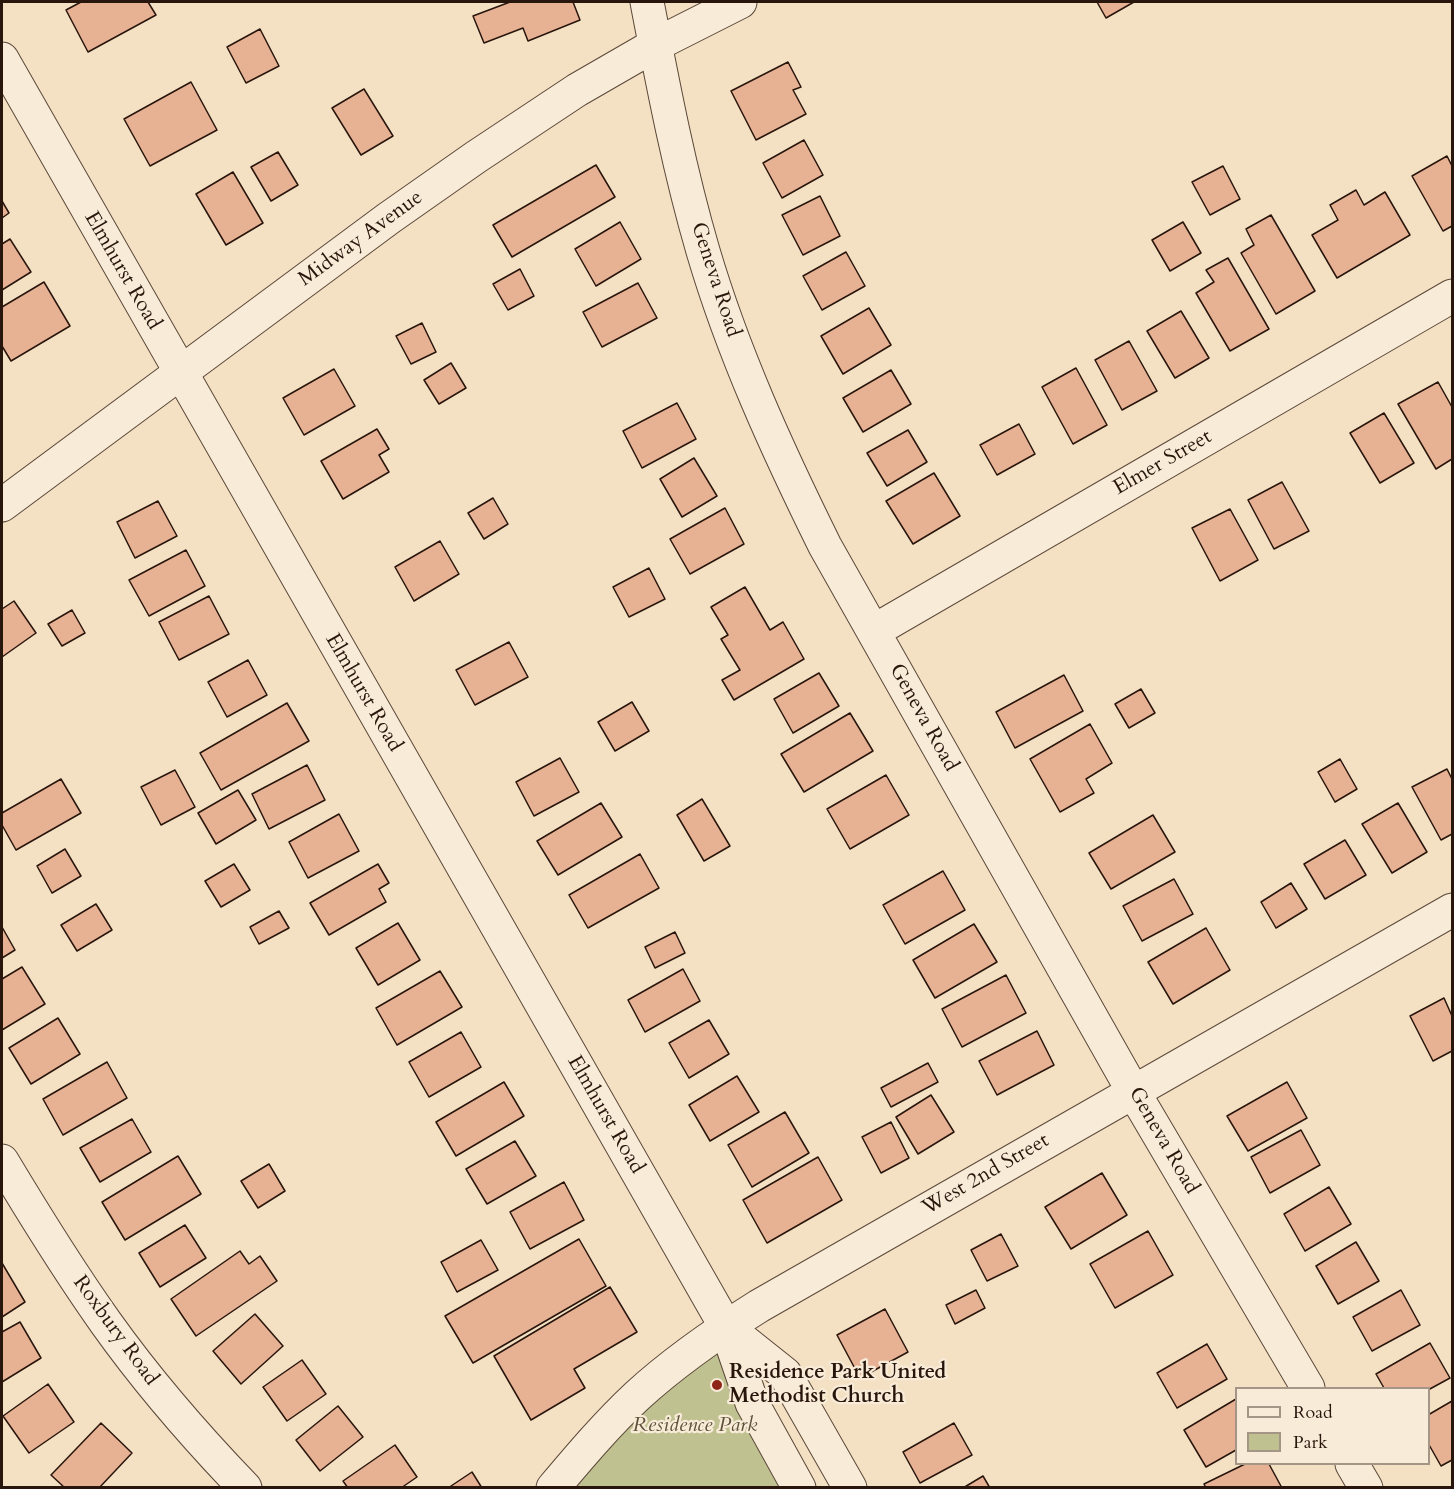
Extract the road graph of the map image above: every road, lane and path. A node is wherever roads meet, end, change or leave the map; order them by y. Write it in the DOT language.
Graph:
graph roads {
  1 [pos="647,2"];
  2 [pos="740,2"];
  3 [pos="656,45"];
  4 [pos="2,59"];
  5 [pos="1452,296"];
  6 [pos="180,373"];
  7 [pos="2,505"];
  8 [pos="874,631"];
  9 [pos="1452,910"];
  10 [pos="1133,1091"];
  11 [pos="2,1161"];
  12 [pos="726,1327"];
  13 [pos="1307,1387"];
  14 [pos="1353,1465"];
  15 [pos="245,1488"];
  16 [pos="554,1488"];
  17 [pos="799,1488"];
  18 [pos="850,1488"];
  19 [pos="1366,1488"];
  1 -- 3 [label="street, Geneva Road"];
  2 -- 3 [label="street, Midway Avenue"];
  3 -- 6 [label="street, Midway Avenue"];
  3 -- 8 [label="street, Geneva Road"];
  4 -- 6 [label="street, Elmhurst Road"];
  5 -- 8 [label="street, Elmer Street"];
  6 -- 7 [label="street, Midway Avenue"];
  6 -- 12 [label="street, Elmhurst Road"];
  8 -- 10 [label="street, Geneva Road"];
  9 -- 10 [label="street, West 2nd Street"];
  10 -- 12 [label="street, West 2nd Street"];
  10 -- 13 [label="street, Geneva Road"];
  11 -- 15 [label="street, Roxbury Road"];
  12 -- 16 [label="street, West 2nd Street"];
  12 -- 17 [label="street, Elmhurst Road"];
  12 -- 18 [label="street, Elmhurst Road"];
  14 -- 19 [label="street"];
}
